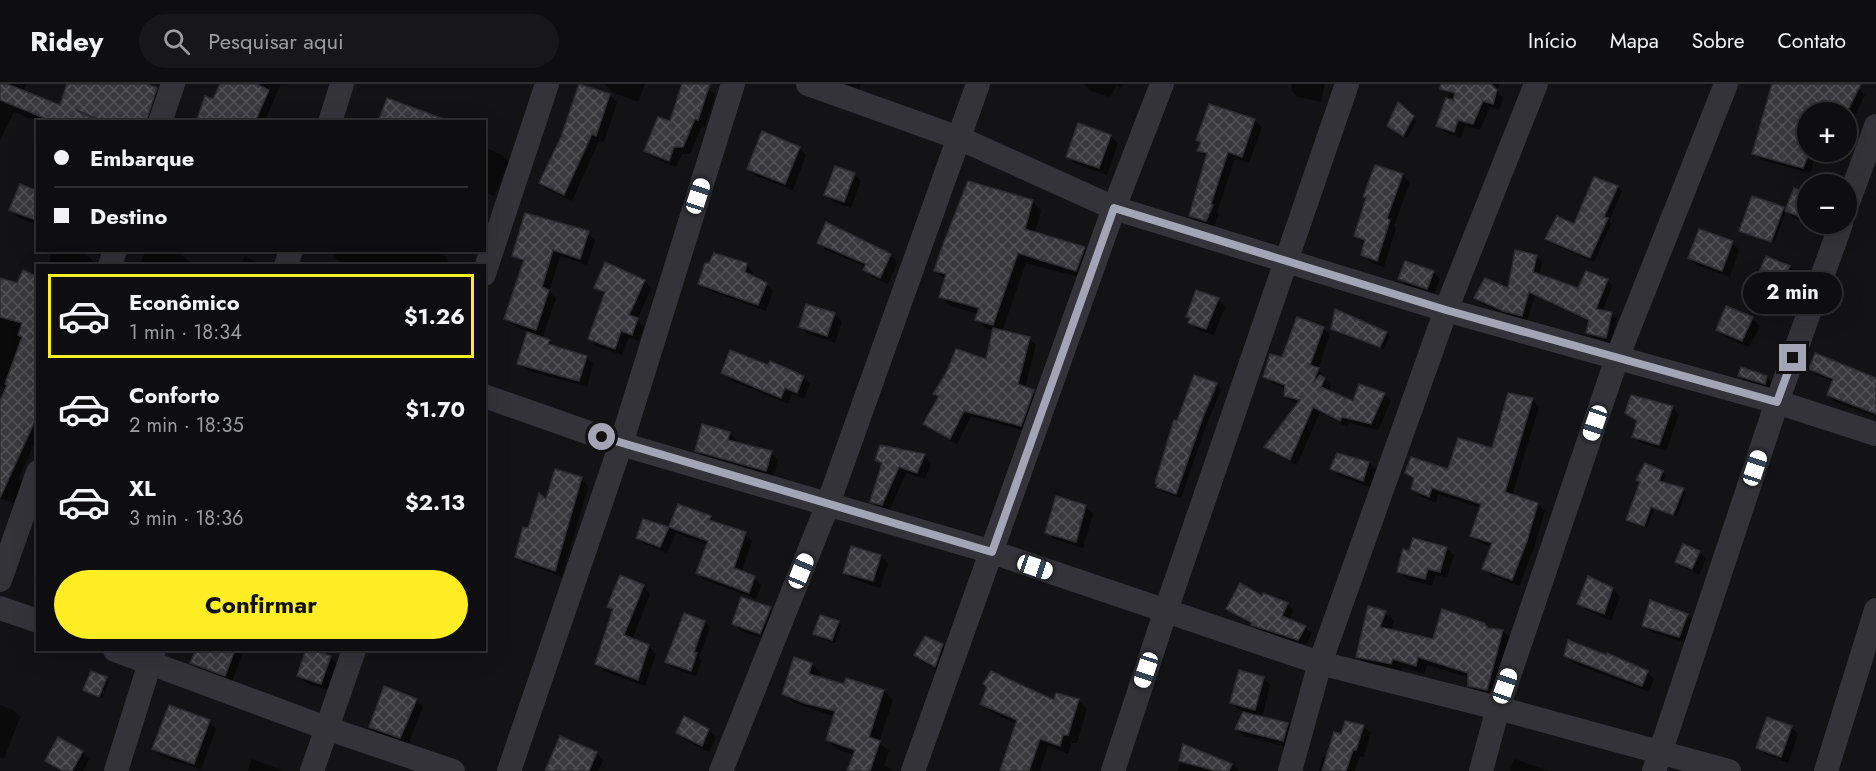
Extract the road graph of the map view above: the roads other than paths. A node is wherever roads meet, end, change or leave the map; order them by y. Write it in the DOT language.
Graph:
graph roads {
  1 [pos="173,84"];
  2 [pos="342,84"];
  3 [pos="547,84"];
  4 [pos="733,84"];
  5 [pos="808,84"];
  6 [pos="978,84"];
  7 [pos="1162,84"];
  8 [pos="1347,84"];
  9 [pos="1536,84"];
  10 [pos="1726,84"];
  11 [pos="161,120"];
  12 [pos="331,120"];
  13 [pos="1876,126"];
  14 [pos="959,138"];
  15 [pos="1857,178"];
  16 [pos="1114,208"];
  17 [pos="1837,234"];
  18 [pos="1286,261"];
  19 [pos="486,268"];
  20 [pos="1446,310"];
  21 [pos="1617,358"];
  22 [pos="486,397"];
  23 [pos="1777,402"];
  24 [pos="1876,434"];
  25 [pos="621,444"];
  26 [pos="36,478"];
  27 [pos="828,504"];
  28 [pos="992,552"];
  29 [pos="0,580"];
  30 [pos="0,608"];
  31 [pos="1166,610"];
  32 [pos="1876,610"];
  33 [pos="36,620"];
  34 [pos="121,651"];
  35 [pos="354,651"];
  36 [pos="151,656"];
  37 [pos="1320,663"];
  38 [pos="1498,708"];
  39 [pos="326,728"];
  40 [pos="1657,761"];
  41 [pos="116,771"];
  42 [pos="312,771"];
  43 [pos="453,771"];
  44 [pos="509,771"];
  45 [pos="721,771"];
  46 [pos="913,771"];
  47 [pos="1113,771"];
  48 [pos="1290,771"];
  49 [pos="1481,771"];
  50 [pos="1729,771"];
  51 [pos="1826,771"];
  1 -- 11 [label="street"];
  2 -- 12 [label="street"];
  3 -- 19 [label="street"];
  4 -- 25 [label="street"];
  5 -- 14 [label="street"];
  6 -- 14 [label="street"];
  7 -- 16 [label="street"];
  8 -- 18 [label="street"];
  9 -- 20 [label="street"];
  10 -- 21 [label="street"];
  13 -- 15 [label="street"];
  14 -- 16 [label="street"];
  14 -- 27 [label="street"];
  16 -- 18 [label="street"];
  16 -- 28 [label="street"];
  17 -- 23 [label="street"];
  18 -- 20 [label="street"];
  18 -- 31 [label="street"];
  20 -- 21 [label="street"];
  20 -- 37 [label="street"];
  21 -- 23 [label="street"];
  21 -- 38 [label="street"];
  22 -- 25 [label="street"];
  23 -- 24 [label="street"];
  23 -- 40 [label="street"];
  25 -- 27 [label="street"];
  25 -- 44 [label="street"];
  26 -- 29 [label="street"];
  27 -- 28 [label="street"];
  27 -- 45 [label="street"];
  28 -- 31 [label="street"];
  28 -- 46 [label="street"];
  30 -- 33 [label="street"];
  31 -- 37 [label="street"];
  31 -- 47 [label="street"];
  32 -- 51 [label="street"];
  34 -- 36 [label="street"];
  35 -- 39 [label="street"];
  36 -- 39 [label="street"];
  36 -- 41 [label="street"];
  37 -- 38 [label="street"];
  37 -- 48 [label="street"];
  38 -- 40 [label="street"];
  38 -- 49 [label="street"];
  39 -- 42 [label="street"];
  39 -- 43 [label="street"];
  40 -- 50 [label="street"];
}
